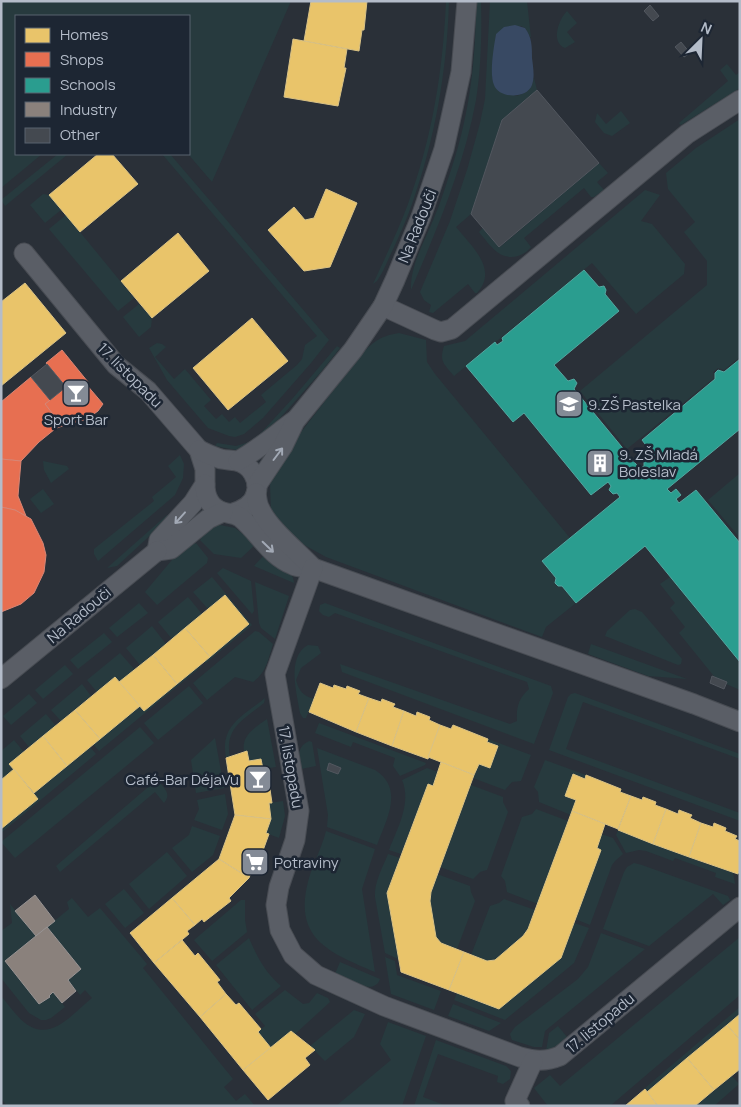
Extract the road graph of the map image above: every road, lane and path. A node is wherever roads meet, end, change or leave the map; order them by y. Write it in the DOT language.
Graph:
graph roads {
  1 [pos="464,7"];
  2 [pos="740,100"];
  3 [pos="24,253"];
  4 [pos="383,306"];
  5 [pos="295,421"];
  6 [pos="199,450"];
  7 [pos="234,461"];
  8 [pos="205,481"];
  9 [pos="256,489"];
  10 [pos="228,512"];
  11 [pos="157,551"];
  12 [pos="312,568"];
  13 [pos="1,679"];
  14 [pos="740,722"];
  15 [pos="740,907"];
  16 [pos="533,1061"];
  17 [pos="520,1106"];
  1 -- 4 [label="street, Na Radouči"];
  2 -- 4 [label="street"];
  3 -- 6 [label="street, 17. listopadu"];
  4 -- 5 [label="street, Na Radouči"];
  5 -- 7 [label="street"];
  9 -- 5 [label="street, one-way"];
  6 -- 7 [label="street"];
  6 -- 8 [label="street"];
  7 -- 8 [label="street"];
  7 -- 9 [label="street"];
  8 -- 10 [label="street"];
  8 -- 11 [label="street, one-way"];
  9 -- 10 [label="street"];
  9 -- 12 [label="street"];
  10 -- 11 [label="street"];
  10 -- 12 [label="street, one-way"];
  11 -- 13 [label="street, Na Radouči"];
  12 -- 14 [label="street"];
  12 -- 16 [label="street, 17. listopadu"];
  15 -- 16 [label="street, 17. listopadu"];
  16 -- 17 [label="street"];
}
